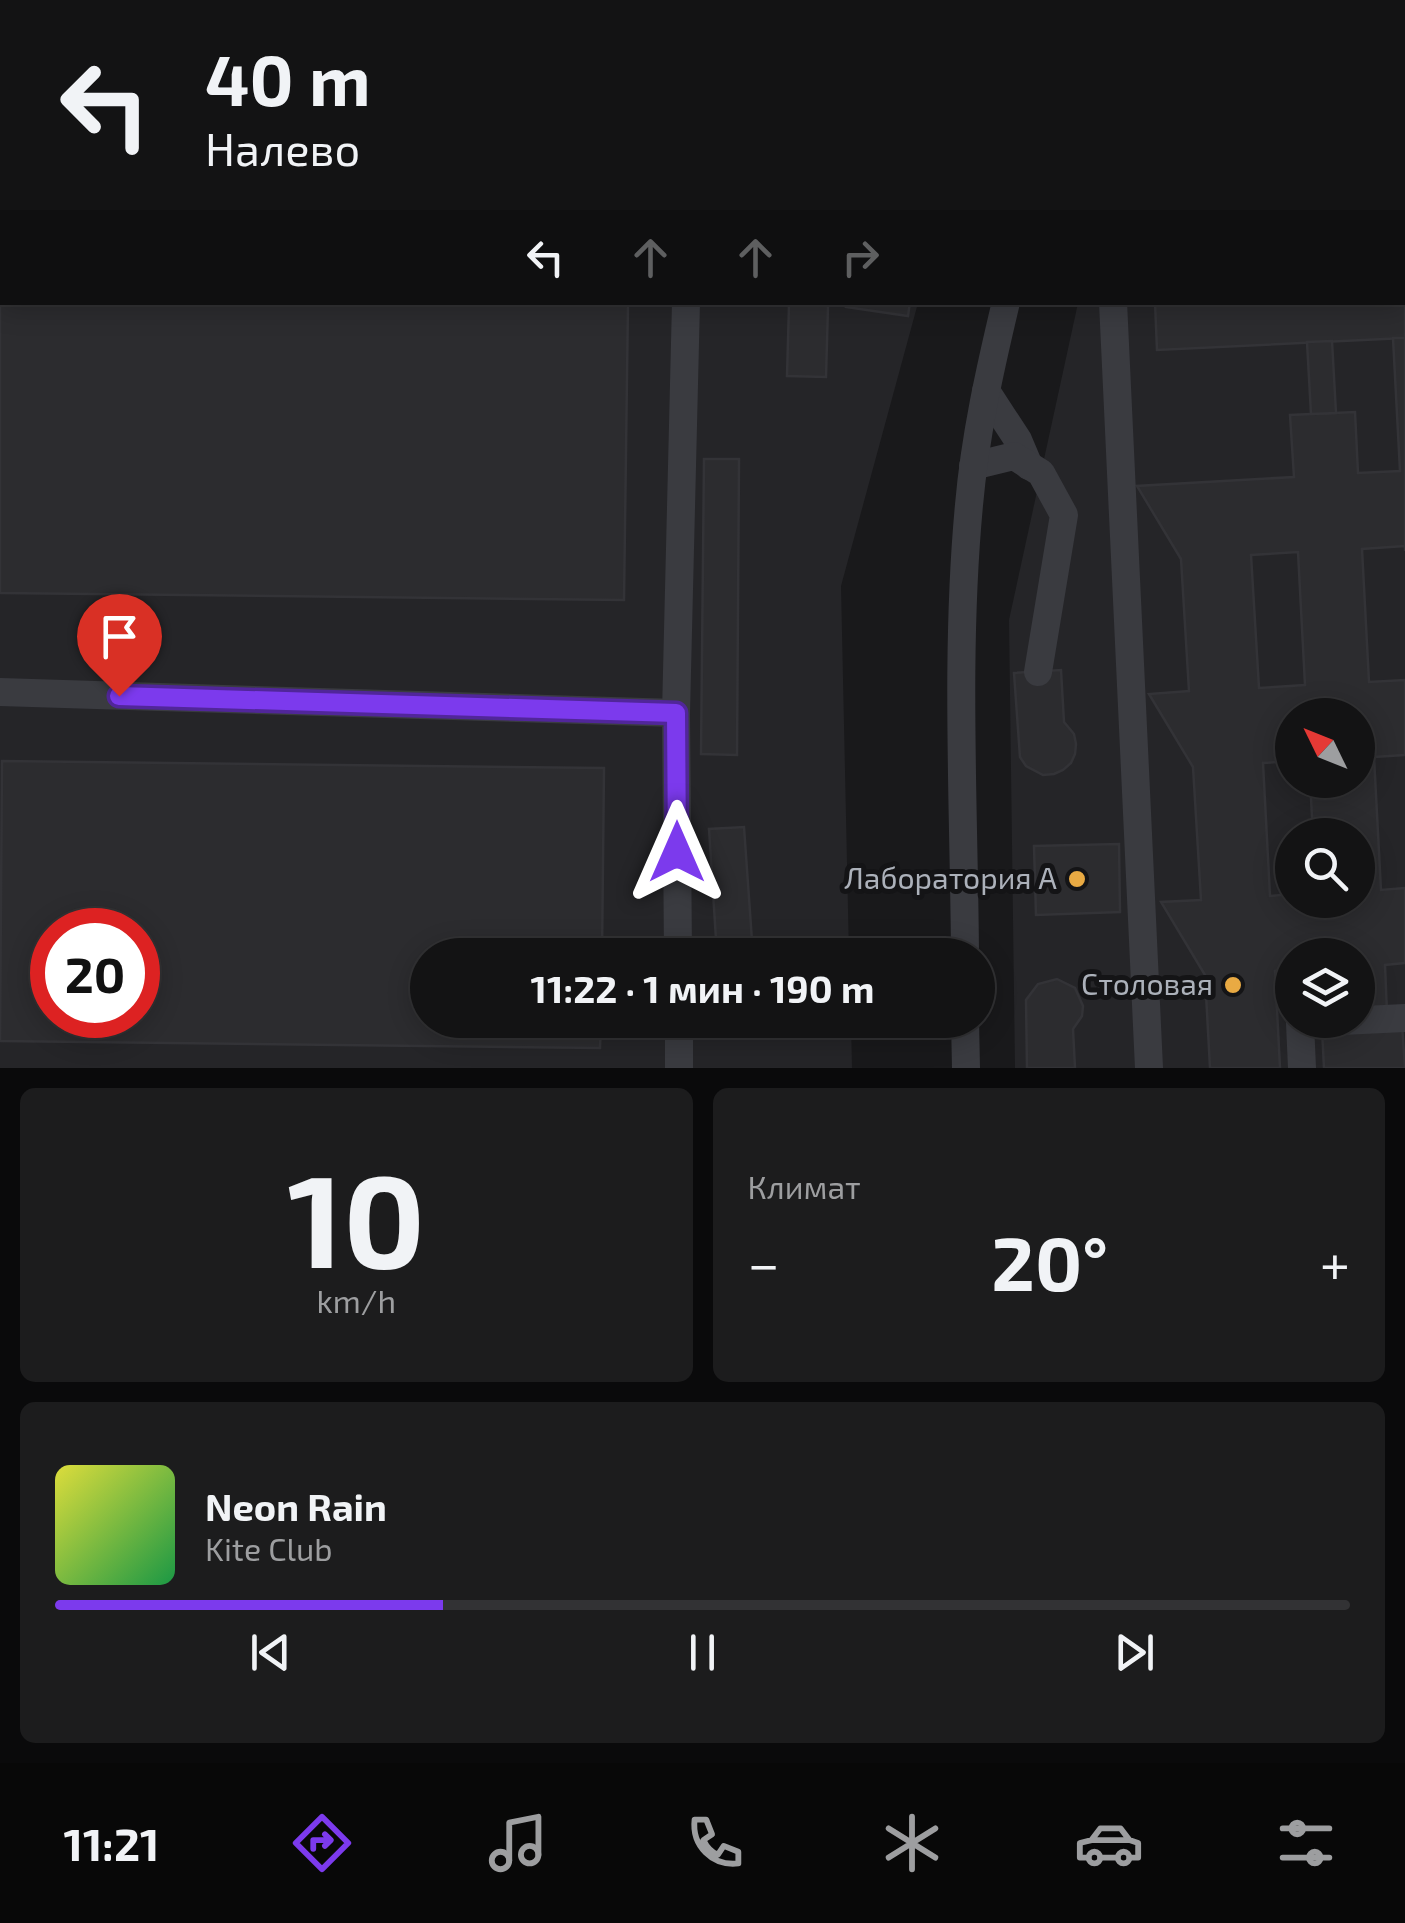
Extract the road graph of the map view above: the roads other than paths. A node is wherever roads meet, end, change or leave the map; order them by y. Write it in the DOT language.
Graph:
graph roads {
  1 [pos="686,305"];
  2 [pos="1005,305"];
  3 [pos="1112,305"];
  4 [pos="986,390"];
  5 [pos="973,466"];
  6 [pos="1030,466"];
  7 [pos="1038,672"];
  8 [pos="0,692"];
  9 [pos="676,713"];
  10 [pos="678,938"];
  11 [pos="965,938"];
  12 [pos="1405,1018"];
  13 [pos="678,1038"];
  14 [pos="965,1038"];
  15 [pos="679,1068"];
  16 [pos="966,1068"];
  17 [pos="1149,1068"];
  18 [pos="1302,1068"];
  1 -- 9 [label="street"];
  2 -- 4 [label="street"];
  3 -- 17 [label="street"];
  4 -- 5 [label="street"];
  4 -- 6 [label="street"];
  5 -- 6 [label="street"];
  5 -- 11 [label="street"];
  6 -- 7 [label="street"];
  8 -- 9 [label="street"];
  9 -- 10 [label="street"];
  12 -- 18 [label="street"];
  13 -- 15 [label="street"];
  14 -- 16 [label="street"];
}
